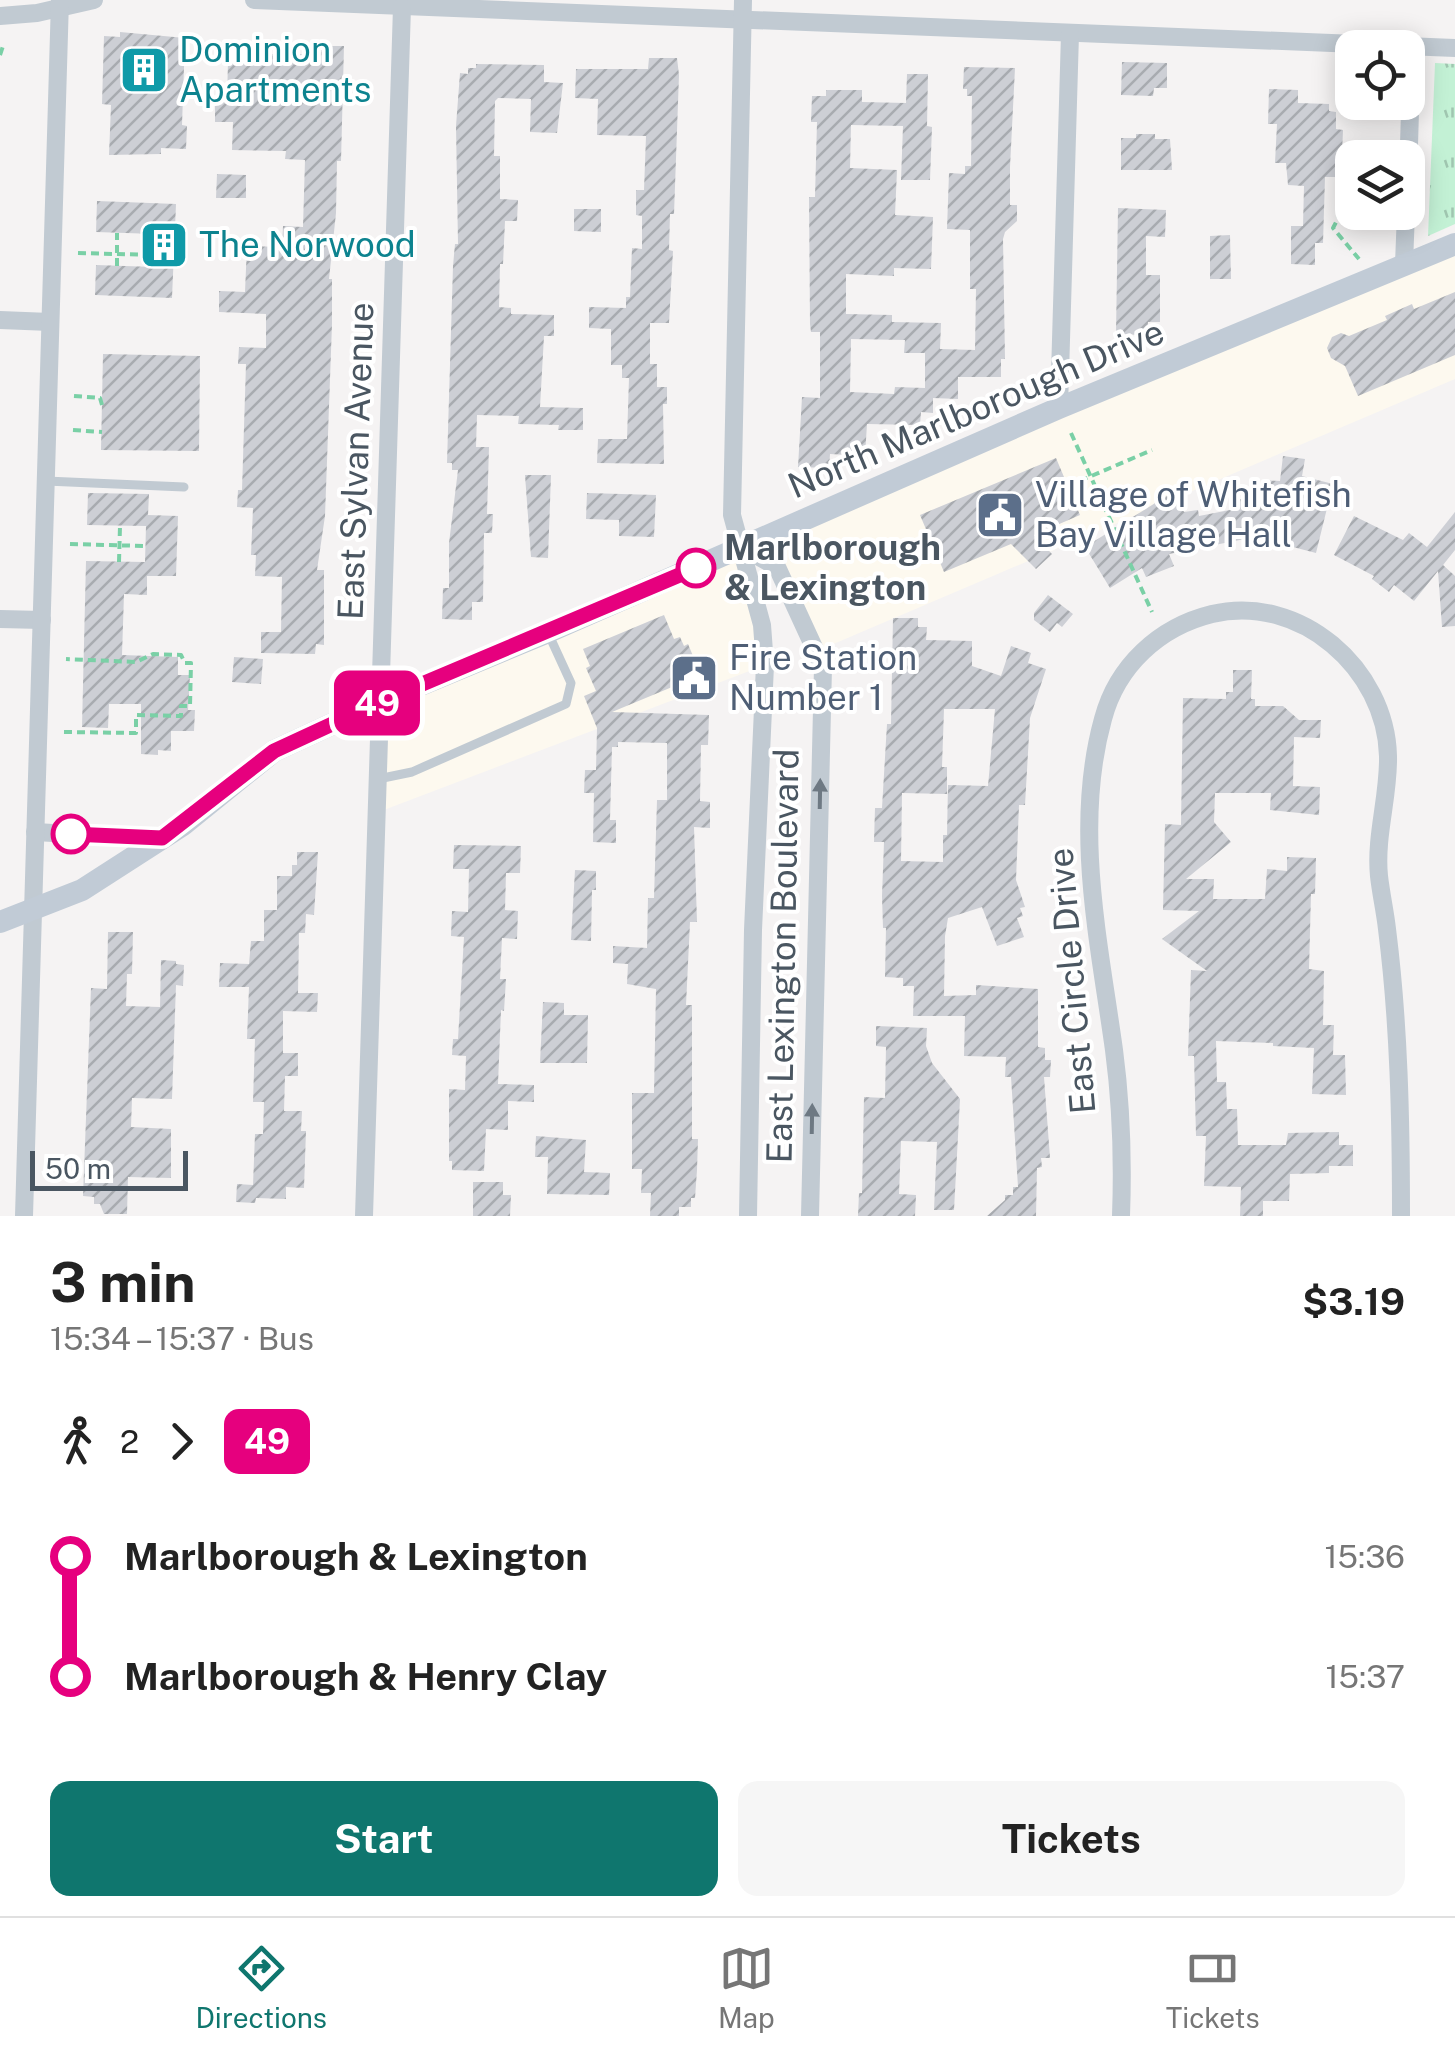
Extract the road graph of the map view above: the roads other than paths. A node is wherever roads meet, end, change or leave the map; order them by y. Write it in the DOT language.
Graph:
graph roads {
  1 [pos="94,0"];
  2 [pos="254,0"];
  3 [pos="743,0"];
  4 [pos="60,4"];
  5 [pos="402,7"];
  6 [pos="0,16"];
  7 [pos="742,21"];
  8 [pos="1070,34"];
  9 [pos="1335,43"];
  10 [pos="1425,47"];
  11 [pos="1455,48"];
  12 [pos="1405,230"];
  13 [pos="1455,244"];
  14 [pos="1404,264"];
  15 [pos="0,320"];
  16 [pos="50,322"];
  17 [pos="1060,408"];
  18 [pos="46,481"];
  19 [pos="184,486"];
  20 [pos="743,548"];
  21 [pos="0,619"];
  22 [pos="42,620"];
  23 [pos="548,632"];
  24 [pos="382,701"];
  25 [pos="378,779"];
  26 [pos="35,832"];
  27 [pos="162,838"];
  28 [pos="33,910"];
  29 [pos="0,922"];
  30 [pos="24,1216"];
  31 [pos="364,1216"];
  32 [pos="748,1216"];
  33 [pos="810,1216"];
  34 [pos="1121,1216"];
  35 [pos="1401,1216"];
  1 -- 4 [label="street"];
  2 -- 5 [label="street"];
  3 -- 7 [label="street, East Lexington Boulevard"];
  4 -- 6 [label="street"];
  4 -- 16 [label="street"];
  5 -- 7 [label="street"];
  5 -- 24 [label="street, East Sylvan Avenue"];
  7 -- 8 [label="street"];
  7 -- 20 [label="street, East Lexington Boulevard"];
  8 -- 9 [label="street"];
  8 -- 17 [label="street"];
  10 -- 11 [label="street"];
  12 -- 14 [label="street"];
  13 -- 14 [label="street, North Marlborough Drive"];
  14 -- 17 [label="street, North Marlborough Drive"];
  15 -- 16 [label="street"];
  16 -- 18 [label="street"];
  17 -- 20 [label="street, North Marlborough Drive"];
  18 -- 19 [label="lane"];
  18 -- 22 [label="street"];
  20 -- 23 [label="street, North Marlborough Drive"];
  20 -- 32 [label="street, East Lexington Boulevard"];
  33 -- 20 [label="street, East Lexington Boulevard, one-way"];
  21 -- 22 [label="street"];
  22 -- 26 [label="street"];
  23 -- 24 [label="street, North Marlborough Drive"];
  23 -- 25 [label="lane"];
  24 -- 25 [label="street, East Sylvan Avenue"];
  24 -- 27 [label="street, North Marlborough Drive"];
  25 -- 31 [label="street, East Sylvan Avenue"];
  26 -- 27 [label="street"];
  26 -- 28 [label="street"];
  27 -- 28 [label="street, North Marlborough Drive"];
  28 -- 29 [label="street, North Marlborough Drive"];
  28 -- 30 [label="street"];
  34 -- 35 [label="street, East Circle Drive"];
}
